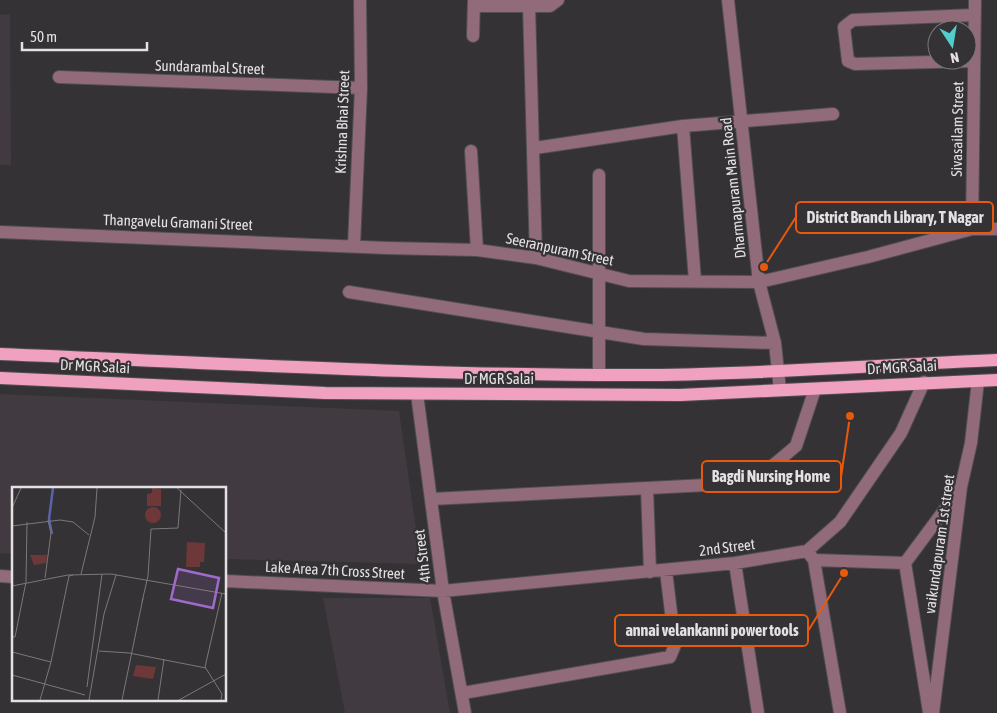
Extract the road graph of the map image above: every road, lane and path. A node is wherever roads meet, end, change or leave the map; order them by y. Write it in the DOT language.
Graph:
graph roads {
  1 [pos="360,0"];
  2 [pos="558,0"];
  3 [pos="728,0"];
  4 [pos="974,0"];
  5 [pos="474,3"];
  6 [pos="529,6"];
  7 [pos="974,15"];
  8 [pos="974,20"];
  9 [pos="474,36"];
  10 [pos="927,62"];
  11 [pos="974,70"];
  12 [pos="59,77"];
  13 [pos="361,88"];
  14 [pos="833,114"];
  15 [pos="742,120"];
  16 [pos="683,126"];
  17 [pos="535,148"];
  18 [pos="471,151"];
  19 [pos="600,175"];
  20 [pos="972,229"];
  21 [pos="997,229"];
  22 [pos="0,232"];
  23 [pos="354,246"];
  24 [pos="477,250"];
  25 [pos="536,258"];
  26 [pos="601,274"];
  27 [pos="695,281"];
  28 [pos="759,282"];
  29 [pos="349,292"];
  30 [pos="599,332"];
  31 [pos="775,343"];
  32 [pos="0,354"];
  33 [pos="997,360"];
  34 [pos="779,372"];
  35 [pos="600,374"];
  36 [pos="0,378"];
  37 [pos="997,380"];
  38 [pos="978,381"];
  39 [pos="924,382"];
  40 [pos="815,389"];
  41 [pos="780,390"];
  42 [pos="417,394"];
  43 [pos="961,487"];
  44 [pos="647,488"];
  45 [pos="432,499"];
  46 [pos="811,556"];
  47 [pos="735,563"];
  48 [pos="905,564"];
  49 [pos="666,571"];
  50 [pos="650,572"];
  51 [pos="226,582"];
  52 [pos="443,592"];
  53 [pos="463,693"];
  54 [pos="465,713"];
  55 [pos="758,713"];
  56 [pos="840,713"];
  57 [pos="929,713"];
  58 [pos="934,713"];
  1 -- 13 [label="street, Krishna Bhai Street"];
  2 -- 6 [label="street"];
  3 -- 15 [label="street, Dharmapuram Main Road"];
  4 -- 7 [label="street, Sivasailam Street"];
  5 -- 6 [label="street"];
  5 -- 9 [label="street"];
  6 -- 17 [label="street"];
  7 -- 8 [label="street, Sivasailam Street"];
  7 -- 10 [label="street"];
  11 -- 20 [label="street, Sivasailam Street"];
  12 -- 13 [label="street, Sundarambal Street"];
  13 -- 23 [label="street, Krishna Bhai Street"];
  14 -- 15 [label="street"];
  15 -- 16 [label="street"];
  15 -- 28 [label="street, Dharmapuram Main Road"];
  16 -- 17 [label="street"];
  16 -- 27 [label="street"];
  17 -- 25 [label="street"];
  18 -- 24 [label="street"];
  19 -- 26 [label="street"];
  20 -- 21 [label="street, Seeranpuram Street"];
  20 -- 28 [label="street, Seeranpuram Street"];
  22 -- 23 [label="street, Thangavelu Gramani Street"];
  23 -- 24 [label="street, Seeranpuram Street"];
  24 -- 25 [label="street, Seeranpuram Street"];
  25 -- 26 [label="street, Seeranpuram Street"];
  26 -- 27 [label="street, Seeranpuram Street"];
  26 -- 30 [label="street"];
  27 -- 28 [label="street, Seeranpuram Street"];
  28 -- 31 [label="street, Dharmapuram Main Road"];
  29 -- 30 [label="street"];
  30 -- 31 [label="street"];
  30 -- 35 [label="street"];
  31 -- 34 [label="street, Dharmapuram Main Road"];
  32 -- 35 [label="main road, Dr MGR Salai"];
  33 -- 34 [label="main road, Dr MGR Salai"];
  34 -- 35 [label="main road, Dr MGR Salai"];
  34 -- 41 [label="street, Dharmapuram Main Road"];
  36 -- 42 [label="main road, Dr MGR Salai"];
  37 -- 38 [label="main road, Dr MGR Salai"];
  38 -- 39 [label="main road, Dr MGR Salai"];
  38 -- 43 [label="street, vaikundapuram 1st street"];
  39 -- 40 [label="main road, Dr MGR Salai"];
  39 -- 46 [label="street"];
  40 -- 41 [label="main road, Dr MGR Salai"];
  40 -- 44 [label="street"];
  41 -- 42 [label="main road, Dr MGR Salai"];
  42 -- 45 [label="street, 4th Street"];
  43 -- 48 [label="street"];
  43 -- 58 [label="street, vaikundapuram 1st street"];
  44 -- 45 [label="street"];
  44 -- 50 [label="street"];
  45 -- 52 [label="street, 4th Street"];
  46 -- 47 [label="street, 2nd Street"];
  46 -- 48 [label="street, 2nd Street"];
  46 -- 56 [label="street"];
  47 -- 49 [label="street, 2nd Street"];
  47 -- 55 [label="street"];
  48 -- 57 [label="street"];
  49 -- 50 [label="street, 2nd Street"];
  49 -- 53 [label="street"];
  50 -- 52 [label="street, 2nd Street"];
  51 -- 52 [label="street, Lake Area 7th Cross Street"];
  52 -- 53 [label="street, 4th Street"];
  53 -- 54 [label="street, 4th Street"];
}
